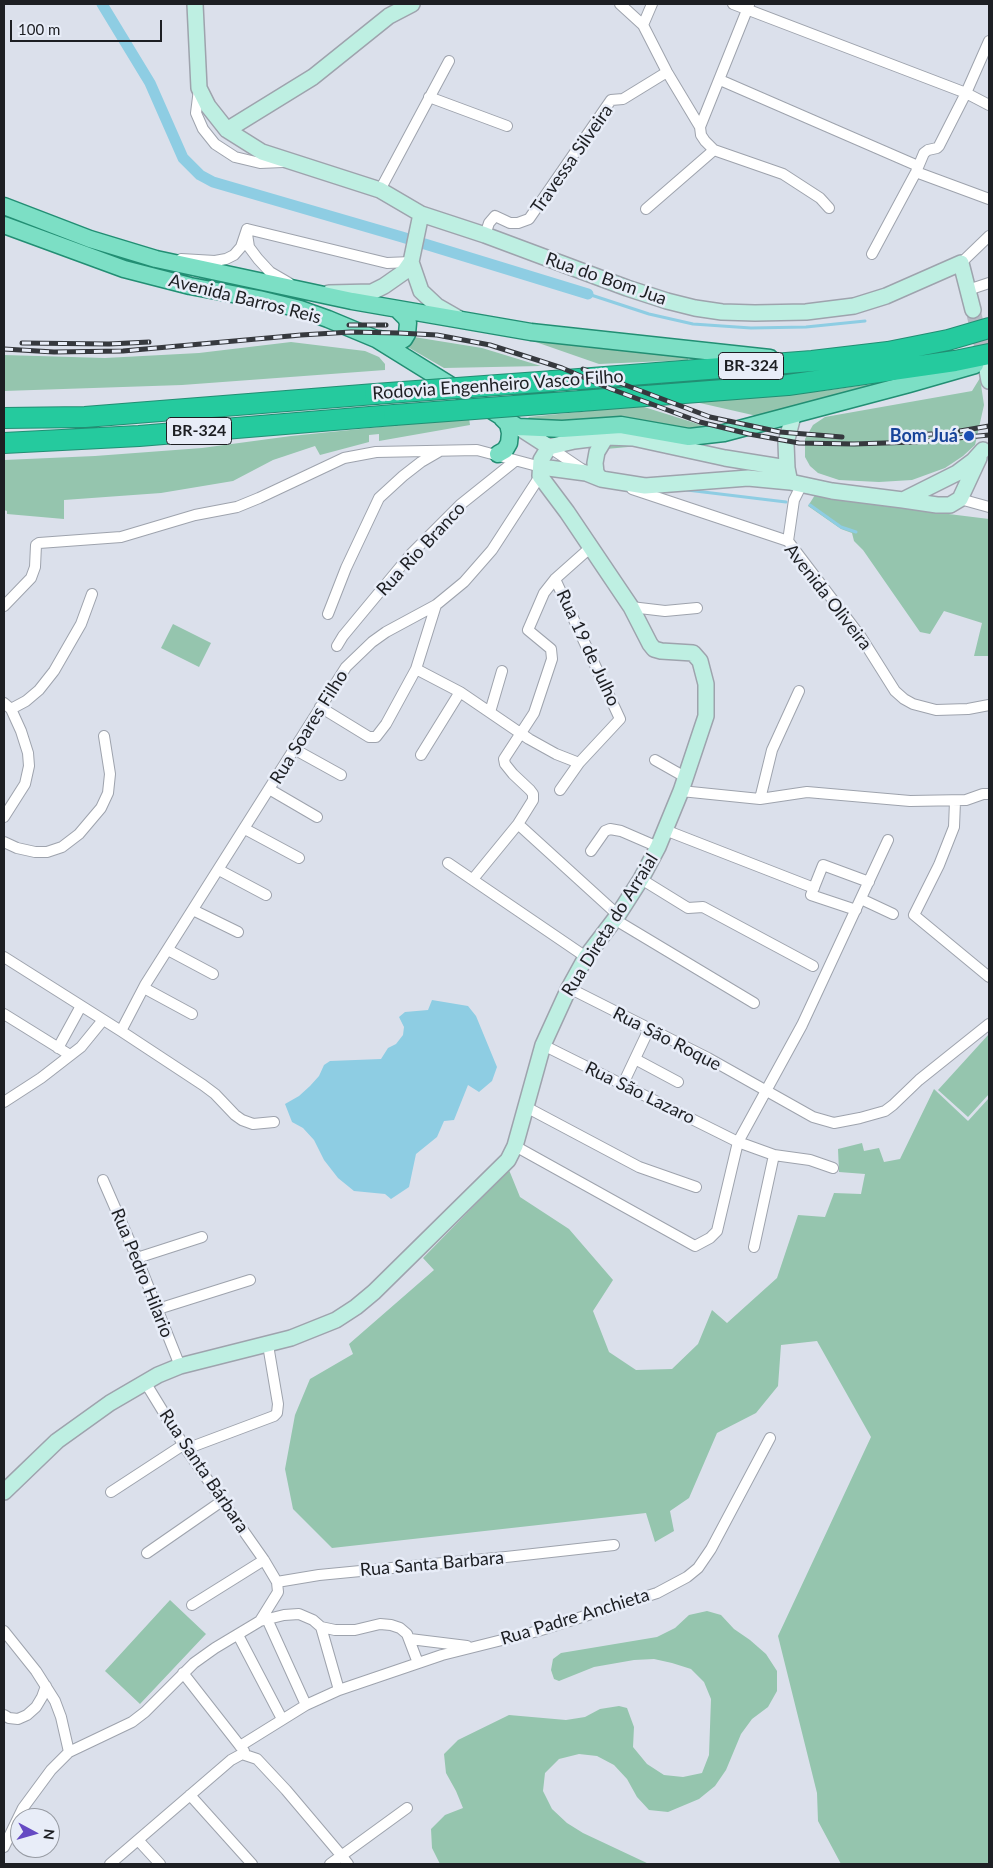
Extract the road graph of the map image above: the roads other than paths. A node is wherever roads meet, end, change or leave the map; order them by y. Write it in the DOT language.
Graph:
graph roads {
  1 [pos="195,4"];
  2 [pos="412,4"];
  3 [pos="620,4"];
  4 [pos="652,4"];
  5 [pos="733,4"];
  6 [pos="749,7"];
  7 [pos="643,24"];
  8 [pos="989,41"];
  9 [pos="449,61"];
  10 [pos="667,72"];
  11 [pos="720,80"];
  12 [pos="200,88"];
  13 [pos="966,93"];
  14 [pos="429,97"];
  15 [pos="989,105"];
  16 [pos="507,126"];
  17 [pos="700,127"];
  18 [pos="227,130"];
  19 [pos="714,150"];
  20 [pos="291,161"];
  21 [pos="917,169"];
  22 [pos="380,190"];
  23 [pos="989,199"];
  24 [pos="4,206"];
  25 [pos="829,208"];
  26 [pos="646,209"];
  27 [pos="421,214"];
  28 [pos="4,225"];
  29 [pos="247,229"];
  30 [pos="484,235"];
  31 [pos="989,236"];
  32 [pos="872,254"];
  33 [pos="413,257"];
  34 [pos="156,259"];
  35 [pos="961,263"];
  36 [pos="989,283"];
  37 [pos="296,288"];
  38 [pos="968,290"];
  39 [pos="318,293"];
  40 [pos="396,309"];
  41 [pos="973,310"];
  42 [pos="462,320"];
  43 [pos="989,328"];
  44 [pos="376,339"];
  45 [pos="812,362"];
  46 [pos="989,366"];
  47 [pos="499,415"];
  48 [pos="793,416"];
  49 [pos="4,418"];
  50 [pos="518,427"];
  51 [pos="606,437"];
  52 [pos="4,443"];
  53 [pos="549,447"];
  54 [pos="441,450"];
  55 [pos="498,454"];
  56 [pos="515,461"];
  57 [pos="540,471"];
  58 [pos="586,473"];
  59 [pos="793,478"];
  60 [pos="601,479"];
  61 [pos="620,483"];
  62 [pos="960,498"];
  63 [pos="903,500"];
  64 [pos="989,507"];
  65 [pos="788,541"];
  66 [pos="592,547"];
  67 [pos="555,579"];
  68 [pos="92,594"];
  69 [pos="436,604"];
  70 [pos="4,606"];
  71 [pos="631,607"];
  72 [pos="697,608"];
  73 [pos="328,614"];
  74 [pos="338,646"];
  75 [pos="416,669"];
  76 [pos="502,671"];
  77 [pos="799,691"];
  78 [pos="460,692"];
  79 [pos="989,705"];
  80 [pos="7,706"];
  81 [pos="320,707"];
  82 [pos="490,712"];
  83 [pos="521,734"];
  84 [pos="104,736"];
  85 [pos="294,749"];
  86 [pos="421,754"];
  87 [pos="654,760"];
  88 [pos="579,763"];
  89 [pos="341,775"];
  90 [pos="683,784"];
  91 [pos="269,789"];
  92 [pos="560,790"];
  93 [pos="989,794"];
  94 [pos="760,799"];
  95 [pos="955,800"];
  96 [pos="4,817"];
  97 [pos="317,817"];
  98 [pos="518,824"];
  99 [pos="245,829"];
  100 [pos="665,830"];
  101 [pos="888,840"];
  102 [pos="4,842"];
  103 [pos="658,847"];
  104 [pos="591,851"];
  105 [pos="299,858"];
  106 [pos="448,863"];
  107 [pos="219,870"];
  108 [pos="473,879"];
  109 [pos="641,879"];
  110 [pos="869,882"];
  111 [pos="812,891"];
  112 [pos="266,895"];
  113 [pos="861,900"];
  114 [pos="193,910"];
  115 [pos="856,910"];
  116 [pos="893,914"];
  117 [pos="616,917"];
  118 [pos="238,932"];
  119 [pos="168,950"];
  120 [pos="4,957"];
  121 [pos="586,957"];
  122 [pos="813,966"];
  123 [pos="213,974"];
  124 [pos="989,977"];
  125 [pos="144,988"];
  126 [pos="569,988"];
  127 [pos="754,1003"];
  128 [pos="81,1006"];
  129 [pos="4,1014"];
  130 [pos="192,1014"];
  131 [pos="103,1020"];
  132 [pos="989,1024"];
  133 [pos="649,1029"];
  134 [pos="121,1030"];
  135 [pos="543,1045"];
  136 [pos="58,1048"];
  137 [pos="70,1055"];
  138 [pos="636,1059"];
  139 [pos="678,1082"];
  140 [pos="623,1084"];
  141 [pos="764,1091"];
  142 [pos="4,1102"];
  143 [pos="526,1107"];
  144 [pos="274,1122"];
  145 [pos="738,1142"];
  146 [pos="515,1146"];
  147 [pos="774,1156"];
  148 [pos="833,1168"];
  149 [pos="103,1180"];
  150 [pos="696,1187"];
  151 [pos="202,1238"];
  152 [pos="754,1247"];
  153 [pos="137,1258"];
  154 [pos="250,1280"];
  155 [pos="158,1309"];
  156 [pos="268,1345"];
  157 [pos="180,1366"];
  158 [pos="146,1382"];
  159 [pos="770,1438"];
  160 [pos="184,1447"];
  161 [pos="4,1492"];
  162 [pos="111,1492"];
  163 [pos="222,1501"];
  164 [pos="614,1545"];
  165 [pos="147,1553"];
  166 [pos="264,1560"];
  167 [pos="278,1582"];
  168 [pos="192,1605"];
  169 [pos="264,1620"];
  170 [pos="321,1627"];
  171 [pos="4,1631"];
  172 [pos="238,1635"];
  173 [pos="410,1639"];
  174 [pos="473,1647"];
  175 [pos="418,1663"];
  176 [pos="183,1673"];
  177 [pos="46,1686"];
  178 [pos="339,1690"];
  179 [pos="306,1705"];
  180 [pos="4,1715"];
  181 [pos="282,1719"];
  182 [pos="240,1746"];
  183 [pos="69,1752"];
  184 [pos="247,1755"];
  185 [pos="190,1794"];
  186 [pos="407,1808"];
  187 [pos="138,1840"];
  188 [pos="4,1847"];
  189 [pos="342,1855"];
  190 [pos="110,1864"];
  191 [pos="160,1864"];
  192 [pos="252,1864"];
  193 [pos="330,1864"];
  194 [pos="348,1864"];
  1 -- 12 [label="street"];
  2 -- 18 [label="street"];
  3 -- 7 [label="street"];
  4 -- 7 [label="street"];
  5 -- 6 [label="street"];
  6 -- 11 [label="street"];
  6 -- 13 [label="street"];
  7 -- 10 [label="street"];
  8 -- 13 [label="street"];
  9 -- 14 [label="street"];
  10 -- 17 [label="street"];
  10 -- 30 [label="street, Travessa Silveira"];
  11 -- 17 [label="street"];
  11 -- 21 [label="street"];
  12 -- 18 [label="street, Rua do Bom Jua"];
  12 -- 20 [label="street"];
  13 -- 15 [label="street"];
  13 -- 21 [label="street"];
  14 -- 16 [label="street"];
  14 -- 22 [label="street"];
  17 -- 19 [label="street"];
  18 -- 20 [label="street, Rua do Bom Jua"];
  19 -- 25 [label="street"];
  19 -- 26 [label="street"];
  20 -- 22 [label="street, Rua do Bom Jua"];
  21 -- 23 [label="street"];
  21 -- 32 [label="street"];
  22 -- 27 [label="street, Rua do Bom Jua"];
  24 -- 34 [label="main road, Avenida Barros Reis"];
  27 -- 30 [label="street, Rua do Bom Jua"];
  27 -- 33 [label="street"];
  28 -- 44 [label="main road, Avenida Barros Reis"];
  29 -- 33 [label="street"];
  29 -- 34 [label="street"];
  29 -- 37 [label="street"];
  30 -- 35 [label="street, Rua do Bom Jua"];
  31 -- 35 [label="street, Rua do Bom Jua"];
  33 -- 39 [label="street"];
  33 -- 42 [label="street"];
  34 -- 37 [label="main road, Avenida Barros Reis"];
  35 -- 38 [label="street"];
  36 -- 38 [label="street"];
  37 -- 39 [label="main road, Avenida Barros Reis"];
  38 -- 41 [label="street"];
  39 -- 40 [label="main road, Avenida Barros Reis"];
  40 -- 42 [label="main road, Avenida Barros Reis"];
  40 -- 44 [label="main road"];
  42 -- 45 [label="main road, Avenida Barros Reis"];
  43 -- 45 [label="highway, Rodovia Engenheiro Vasco Filho / BR-324"];
  44 -- 47 [label="main road, Avenida Barros Reis"];
  45 -- 49 [label="highway, Rodovia Engenheiro Vasco Filho / BR-324, bridge"];
  46 -- 48 [label="main road, Avenida Barros Reis"];
  46 -- 52 [label="highway, Rodovia Engenheiro Vasco Filho / BR-324, bridge"];
  47 -- 50 [label="main road, Avenida Barros Reis"];
  47 -- 55 [label="main road"];
  48 -- 50 [label="main road, Avenida Barros Reis"];
  48 -- 59 [label="street"];
  50 -- 53 [label="street"];
  51 -- 53 [label="street"];
  51 -- 59 [label="street"];
  51 -- 60 [label="street"];
  53 -- 57 [label="street"];
  53 -- 58 [label="street"];
  54 -- 55 [label="street"];
  54 -- 70 [label="street"];
  54 -- 73 [label="street"];
  55 -- 56 [label="street"];
  56 -- 57 [label="street"];
  56 -- 74 [label="street, Rua Rio Branco"];
  57 -- 58 [label="street"];
  57 -- 66 [label="street, Rua Direta do Arraial"];
  57 -- 69 [label="street, Rua Soares Filho"];
  58 -- 60 [label="street"];
  59 -- 61 [label="street"];
  59 -- 63 [label="street"];
  59 -- 65 [label="street"];
  60 -- 61 [label="street"];
  61 -- 65 [label="street, Avenida Oliveira"];
  62 -- 63 [label="street"];
  62 -- 63 [label="street"];
  62 -- 64 [label="street"];
  65 -- 79 [label="street, Avenida Oliveira"];
  66 -- 67 [label="street"];
  66 -- 71 [label="street, Rua Direta do Arraial"];
  67 -- 83 [label="street"];
  67 -- 88 [label="street, Rua 19 de Julho"];
  68 -- 80 [label="street"];
  69 -- 75 [label="street"];
  69 -- 81 [label="street, Rua Soares Filho"];
  71 -- 72 [label="street"];
  71 -- 90 [label="street, Rua Direta do Arraial"];
  75 -- 78 [label="street"];
  75 -- 81 [label="street"];
  76 -- 82 [label="street"];
  77 -- 94 [label="street"];
  78 -- 82 [label="street"];
  78 -- 86 [label="street"];
  80 -- 96 [label="street"];
  81 -- 85 [label="street, Rua Soares Filho"];
  82 -- 83 [label="street"];
  83 -- 88 [label="street"];
  83 -- 98 [label="street"];
  84 -- 102 [label="street"];
  85 -- 89 [label="street"];
  85 -- 91 [label="street, Rua Soares Filho"];
  87 -- 90 [label="street"];
  88 -- 92 [label="street"];
  90 -- 94 [label="street"];
  90 -- 100 [label="street, Rua Direta do Arraial"];
  91 -- 97 [label="street"];
  91 -- 99 [label="street, Rua Soares Filho"];
  93 -- 95 [label="street"];
  94 -- 95 [label="street"];
  95 -- 124 [label="street"];
  98 -- 108 [label="street"];
  98 -- 117 [label="street"];
  99 -- 105 [label="street"];
  99 -- 107 [label="street, Rua Soares Filho"];
  100 -- 103 [label="street, Rua Direta do Arraial"];
  100 -- 111 [label="street"];
  101 -- 110 [label="street"];
  103 -- 104 [label="street"];
  103 -- 109 [label="street, Rua Direta do Arraial"];
  106 -- 108 [label="street"];
  107 -- 112 [label="street"];
  107 -- 114 [label="street, Rua Soares Filho"];
  108 -- 121 [label="street"];
  109 -- 117 [label="street, Rua Direta do Arraial"];
  109 -- 122 [label="street"];
  110 -- 111 [label="street"];
  110 -- 113 [label="street"];
  111 -- 115 [label="street"];
  113 -- 115 [label="street"];
  113 -- 116 [label="street"];
  114 -- 118 [label="street"];
  114 -- 119 [label="street, Rua Soares Filho"];
  115 -- 141 [label="street"];
  117 -- 121 [label="street, Rua Direta do Arraial"];
  117 -- 127 [label="street"];
  119 -- 123 [label="street"];
  119 -- 125 [label="street, Rua Soares Filho"];
  120 -- 128 [label="street"];
  121 -- 126 [label="street, Rua Direta do Arraial"];
  125 -- 130 [label="street"];
  125 -- 134 [label="street, Rua Soares Filho"];
  126 -- 133 [label="street, Rua São Roque"];
  126 -- 135 [label="street, Rua Direta do Arraial"];
  128 -- 131 [label="street"];
  128 -- 136 [label="street"];
  129 -- 136 [label="street"];
  131 -- 134 [label="street"];
  131 -- 137 [label="street"];
  132 -- 141 [label="street, Rua São Roque"];
  133 -- 138 [label="street"];
  133 -- 141 [label="street, Rua São Roque"];
  134 -- 144 [label="street"];
  135 -- 140 [label="street, Rua São Lazaro"];
  135 -- 143 [label="street, Rua Direta do Arraial"];
  136 -- 137 [label="street"];
  137 -- 142 [label="street"];
  138 -- 139 [label="street"];
  138 -- 140 [label="street"];
  140 -- 145 [label="street, Rua São Lazaro"];
  141 -- 145 [label="street"];
  143 -- 146 [label="street, Rua Direta do Arraial"];
  143 -- 150 [label="street"];
  145 -- 146 [label="street"];
  145 -- 147 [label="street, Rua São Lazaro"];
  146 -- 156 [label="street, Rua Direta do Arraial"];
  147 -- 148 [label="street, Rua São Lazaro"];
  147 -- 152 [label="street"];
  149 -- 153 [label="street, Rua Pedro Hilario"];
  151 -- 153 [label="street"];
  153 -- 155 [label="street, Rua Pedro Hilario"];
  154 -- 155 [label="street"];
  155 -- 157 [label="street, Rua Pedro Hilario"];
  156 -- 157 [label="street, Rua Direta do Arraial"];
  156 -- 160 [label="street"];
  157 -- 158 [label="street, Rua Direta do Arraial"];
  158 -- 160 [label="street, Rua Santa Bárbara"];
  158 -- 161 [label="street, Rua Direta do Arraial"];
  159 -- 174 [label="street, Rua Padre Anchieta"];
  160 -- 162 [label="street"];
  160 -- 163 [label="street, Rua Santa Bárbara"];
  163 -- 165 [label="street"];
  163 -- 166 [label="street, Rua Santa Bárbara"];
  164 -- 167 [label="street, Rua Santa Barbara"];
  166 -- 167 [label="street"];
  166 -- 168 [label="street"];
  167 -- 169 [label="street"];
  169 -- 170 [label="street"];
  169 -- 172 [label="street"];
  169 -- 179 [label="street"];
  170 -- 173 [label="street"];
  170 -- 178 [label="street"];
  171 -- 177 [label="street"];
  172 -- 176 [label="street"];
  172 -- 181 [label="street"];
  173 -- 174 [label="street"];
  173 -- 175 [label="street"];
  174 -- 175 [label="street, Rua Padre Anchieta"];
  175 -- 178 [label="street, Rua Padre Anchieta"];
  176 -- 182 [label="street"];
  176 -- 183 [label="street"];
  177 -- 180 [label="street"];
  177 -- 183 [label="street"];
  178 -- 179 [label="street, Rua Padre Anchieta"];
  179 -- 181 [label="street, Rua Padre Anchieta"];
  181 -- 182 [label="street, Rua Padre Anchieta"];
  182 -- 184 [label="street"];
  183 -- 188 [label="street"];
  184 -- 185 [label="street"];
  184 -- 189 [label="street"];
  185 -- 187 [label="street"];
  185 -- 192 [label="street"];
  186 -- 189 [label="street"];
  187 -- 190 [label="street"];
  187 -- 191 [label="street"];
  189 -- 193 [label="street"];
  189 -- 194 [label="street"];
}
